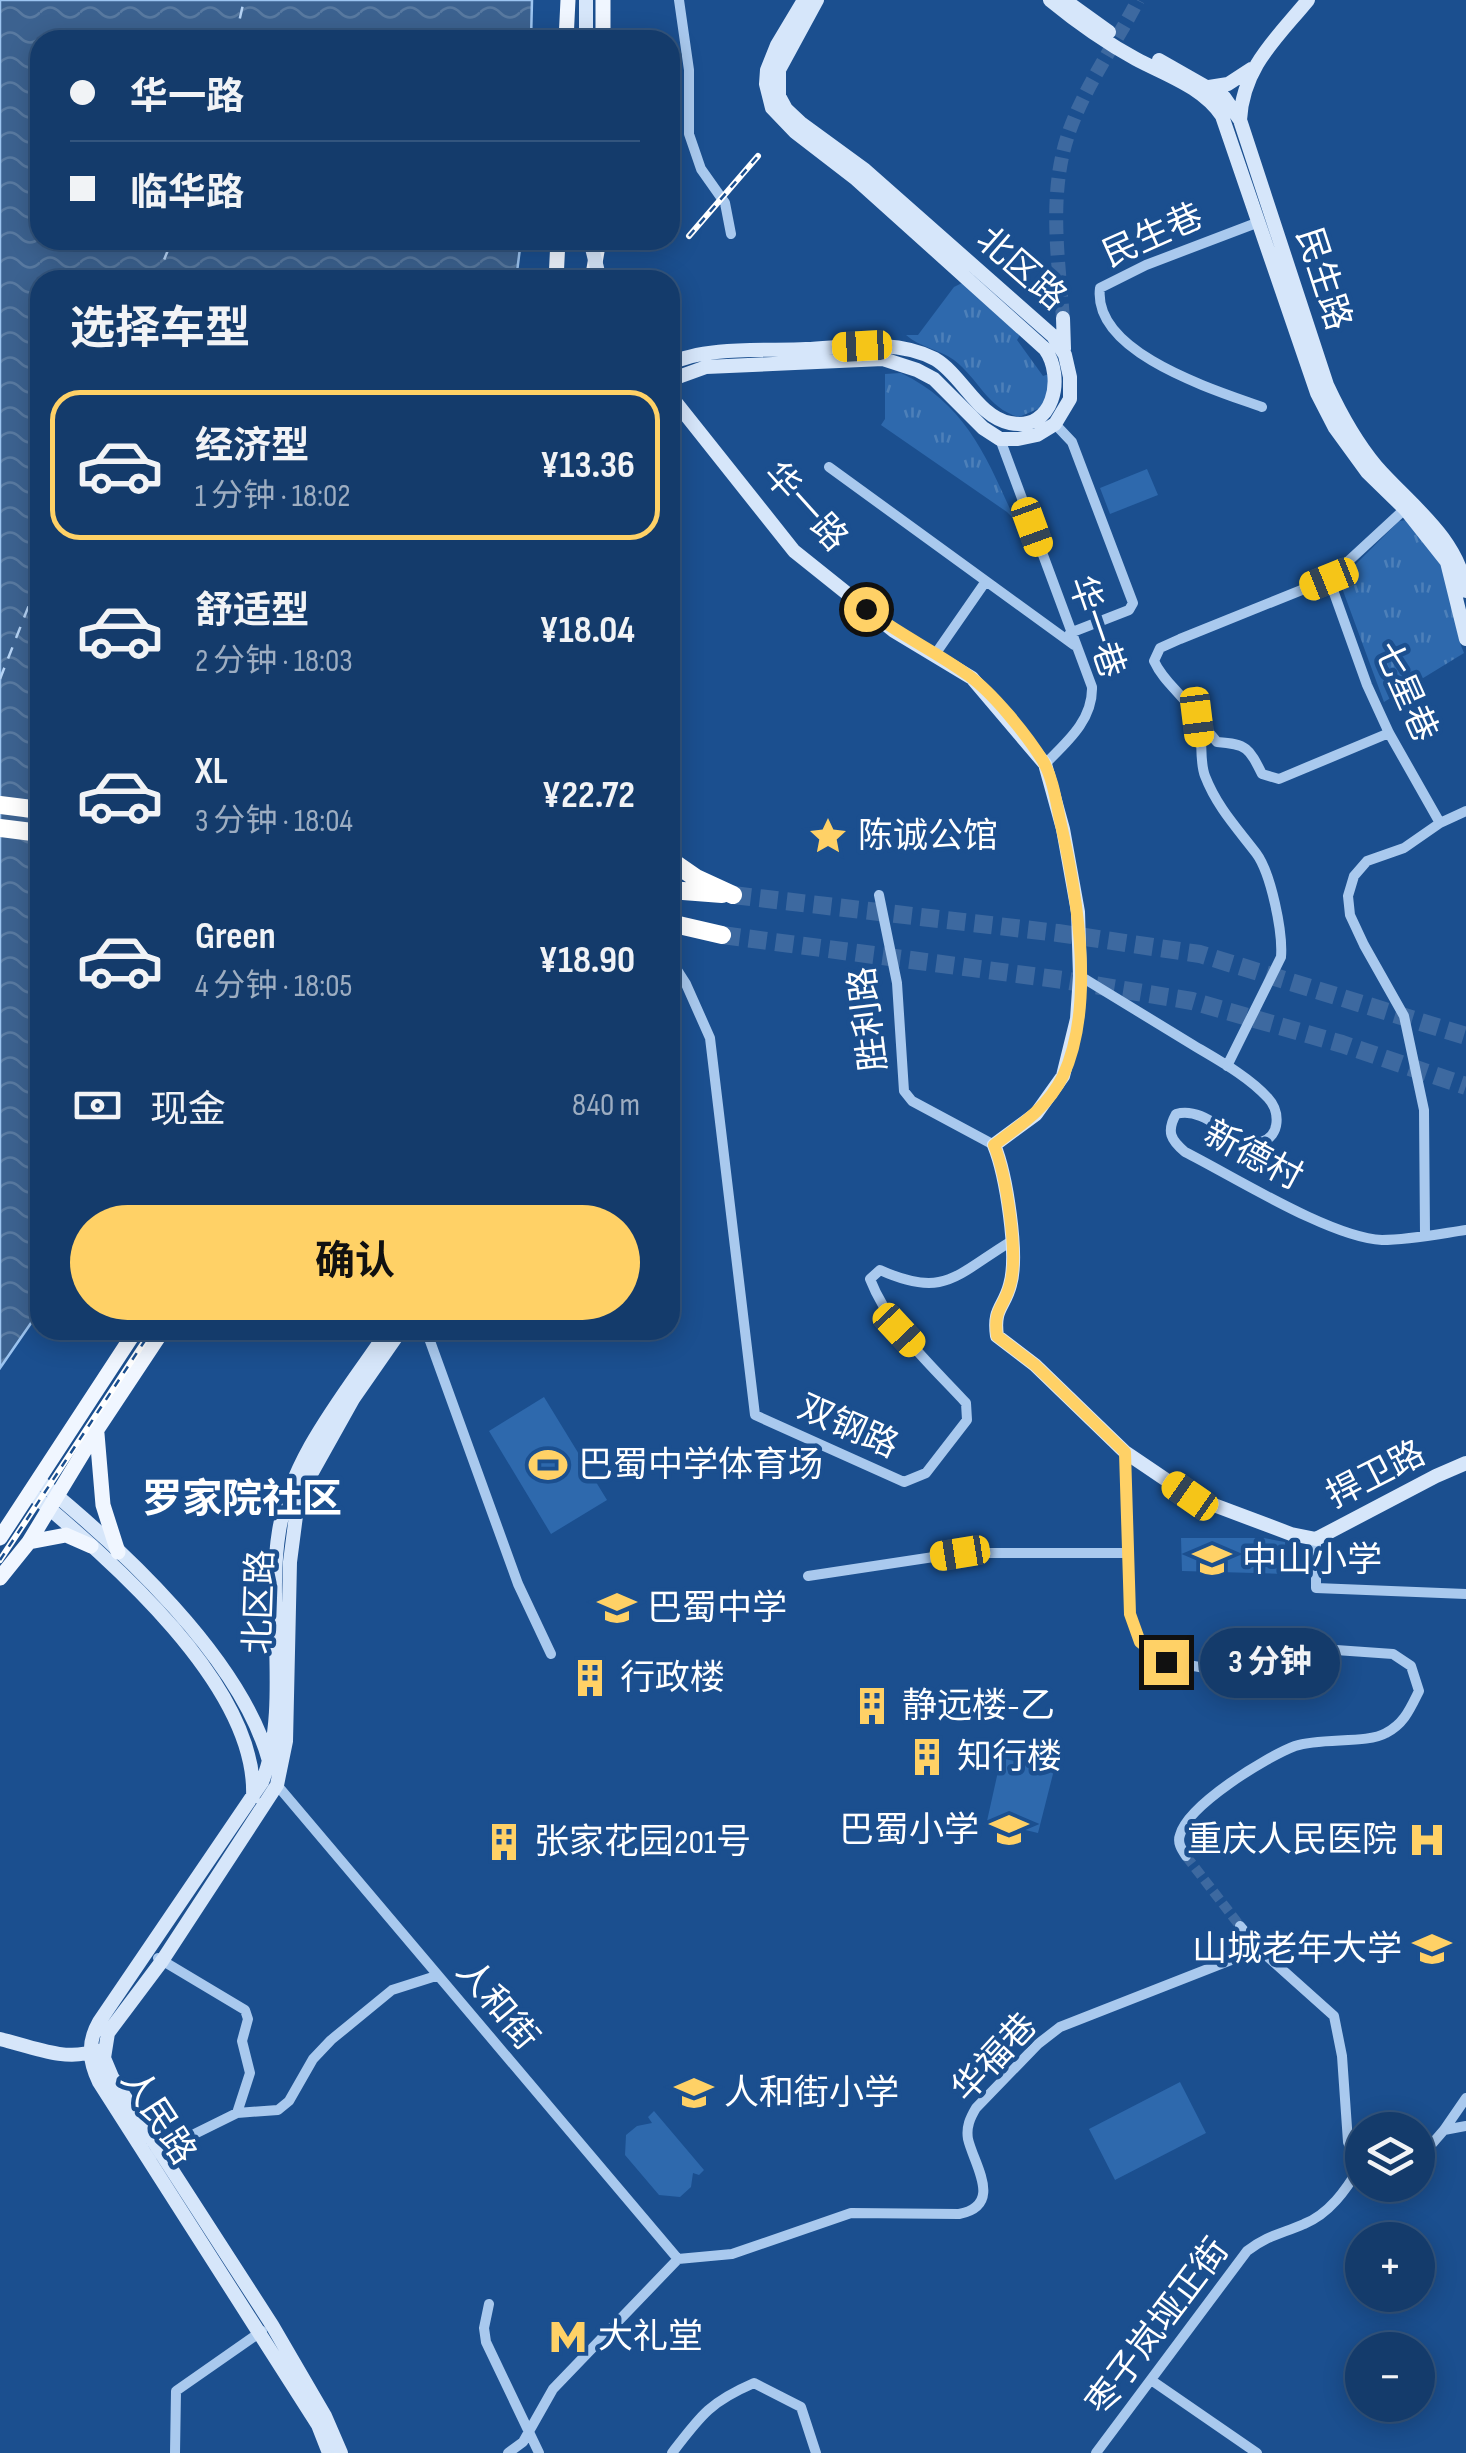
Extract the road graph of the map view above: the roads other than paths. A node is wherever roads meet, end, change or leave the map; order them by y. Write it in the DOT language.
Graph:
graph roads {
  1 [pos="568,0"];
  2 [pos="586,0"];
  3 [pos="603,0"];
  4 [pos="679,0"];
  5 [pos="804,0"];
  6 [pos="818,0"];
  7 [pos="1050,0"];
  8 [pos="1065,0"];
  9 [pos="1308,0"];
  10 [pos="566,30"];
  11 [pos="586,30"];
  12 [pos="603,30"];
  13 [pos="1251,68"];
  14 [pos="1188,86"];
  15 [pos="1212,88"];
  16 [pos="1240,120"];
  17 [pos="1258,222"];
  18 [pos="731,234"];
  19 [pos="1063,318"];
  20 [pos="1049,343"];
  21 [pos="1064,355"];
  22 [pos="680,360"];
  23 [pos="680,376"];
  24 [pos="1262,406"];
  25 [pos="680,408"];
  26 [pos="1055,424"];
  27 [pos="1000,439"];
  28 [pos="829,467"];
  29 [pos="1409,505"];
  30 [pos="1457,562"];
  31 [pos="1329,579"];
  32 [pos="986,581"];
  33 [pos="1466,591"];
  34 [pos="1466,604"];
  35 [pos="1461,620"];
  36 [pos="1070,633"];
  37 [pos="1466,640"];
  38 [pos="1075,646"];
  39 [pos="936,653"];
  40 [pos="1197,717"];
  41 [pos="1389,733"];
  42 [pos="1045,764"];
  43 [pos="0,805"];
  44 [pos="30,809"];
  45 [pos="1466,810"];
  46 [pos="1440,823"];
  47 [pos="0,828"];
  48 [pos="30,832"];
  49 [pos="680,866"];
  50 [pos="680,891"];
  51 [pos="878,895"];
  52 [pos="680,925"];
  53 [pos="722,935"];
  54 [pos="680,975"];
  55 [pos="1080,976"];
  56 [pos="1227,1066"];
  57 [pos="994,1145"];
  58 [pos="1466,1230"];
  59 [pos="1425,1235"];
  60 [pos="1010,1242"];
  61 [pos="130,1340"];
  62 [pos="156,1340"];
  63 [pos="381,1340"];
  64 [pos="394,1340"];
  65 [pos="430,1340"];
  66 [pos="98,1428"];
  67 [pos="1125,1452"];
  68 [pos="1466,1463"];
  69 [pos="34,1487"];
  70 [pos="54,1503"];
  71 [pos="0,1538"];
  72 [pos="1316,1538"];
  73 [pos="29,1542"];
  74 [pos="91,1546"];
  75 [pos="118,1552"];
  76 [pos="1128,1553"];
  77 [pos="808,1576"];
  78 [pos="0,1578"];
  79 [pos="1466,1594"];
  80 [pos="551,1654"];
  81 [pos="231,1713"];
  82 [pos="287,1716"];
  83 [pos="269,1745"];
  84 [pos="270,1763"];
  85 [pos="277,1785"];
  86 [pos="252,1800"];
  87 [pos="1186,1856"];
  88 [pos="1240,1926"];
  89 [pos="1260,1948"];
  90 [pos="156,1956"];
  91 [pos="436,1976"];
  92 [pos="0,2039"];
  93 [pos="105,2042"];
  94 [pos="90,2054"];
  95 [pos="1466,2098"];
  96 [pos="1346,2112"];
  97 [pos="237,2113"];
  98 [pos="1466,2126"];
  99 [pos="1444,2130"];
  100 [pos="1435,2140"];
  101 [pos="154,2154"];
  102 [pos="1345,2191"];
  103 [pos="678,2260"];
  104 [pos="489,2304"];
  105 [pos="266,2328"];
  106 [pos="1150,2380"];
  107 [pos="528,2433"];
  108 [pos="175,2453"];
  109 [pos="329,2453"];
  110 [pos="341,2453"];
  111 [pos="508,2453"];
  112 [pos="539,2453"];
  113 [pos="672,2453"];
  114 [pos="816,2453"];
  115 [pos="1096,2453"];
  116 [pos="1257,2453"];
  1 -- 10 [label="main road"];
  2 -- 11 [label="main road"];
  3 -- 12 [label="main road"];
  4 -- 18 [label="street"];
  5 -- 20 [label="main road, 北区路"];
  6 -- 20 [label="main road, 北区路"];
  7 -- 14 [label="main road"];
  8 -- 15 [label="main road"];
  9 -- 13 [label="main road, 民生路"];
  13 -- 15 [label="main road"];
  13 -- 16 [label="main road, 民生路"];
  14 -- 15 [label="main road"];
  14 -- 17 [label="main road, 民生路"];
  15 -- 16 [label="main road"];
  16 -- 29 [label="main road, 民生路"];
  17 -- 24 [label="street, 民生巷"];
  17 -- 29 [label="main road, 民生路"];
  19 -- 21 [label="main road"];
  20 -- 21 [label="main road, 北区路"];
  20 -- 22 [label="main road, 北区路"];
  21 -- 26 [label="main road, 北区路"];
  23 -- 27 [label="main road"];
  25 -- 39 [label="main road, 华一路"];
  26 -- 27 [label="main road"];
  26 -- 36 [label="street"];
  27 -- 36 [label="street, 华一巷"];
  28 -- 32 [label="street"];
  29 -- 30 [label="main road, 民生路"];
  29 -- 31 [label="street"];
  30 -- 33 [label="main road"];
  30 -- 35 [label="main road"];
  31 -- 40 [label="street"];
  31 -- 41 [label="street, 七星巷"];
  32 -- 38 [label="street"];
  32 -- 39 [label="street"];
  34 -- 35 [label="main road"];
  35 -- 37 [label="main road"];
  36 -- 38 [label="street, 华一巷"];
  38 -- 42 [label="street, 华一巷"];
  39 -- 42 [label="main road, 华一路"];
  40 -- 41 [label="street"];
  40 -- 56 [label="street"];
  41 -- 46 [label="street, 七星巷"];
  42 -- 55 [label="main road, 华一路"];
  43 -- 44 [label="highway"];
  45 -- 46 [label="street"];
  46 -- 59 [label="street"];
  47 -- 48 [label="highway"];
  49 -- 50 [label="highway"];
  51 -- 57 [label="street, 胜利路"];
  52 -- 53 [label="highway"];
  54 -- 60 [label="street, 双钢路"];
  55 -- 56 [label="street, 新德村"];
  55 -- 57 [label="main road, 华一路"];
  56 -- 59 [label="street, 新德村"];
  57 -- 60 [label="main road"];
  58 -- 59 [label="street, 新德村"];
  60 -- 67 [label="main road, 捍卫路"];
  61 -- 69 [label="main road"];
  62 -- 66 [label="main road"];
  63 -- 83 [label="main road, 北区路"];
  64 -- 82 [label="main road, 北区路"];
  65 -- 80 [label="street"];
  66 -- 70 [label="main road"];
  66 -- 75 [label="main road"];
  67 -- 72 [label="main road, 捍卫路"];
  67 -- 76 [label="street"];
  68 -- 72 [label="main road, 捍卫路"];
  69 -- 70 [label="main road"];
  69 -- 71 [label="main road"];
  70 -- 73 [label="main road"];
  70 -- 74 [label="main road"];
  70 -- 75 [label="main road"];
  72 -- 79 [label="street"];
  73 -- 74 [label="main road"];
  73 -- 78 [label="main road"];
  74 -- 81 [label="main road"];
  75 -- 83 [label="main road"];
  76 -- 77 [label="street"];
  76 -- 87 [label="street"];
  81 -- 83 [label="main road"];
  81 -- 86 [label="main road"];
  82 -- 83 [label="main road"];
  82 -- 85 [label="main road, 北区路"];
  83 -- 84 [label="main road"];
  84 -- 85 [label="main road"];
  84 -- 86 [label="main road, 人民路"];
  85 -- 90 [label="main road, 人民路"];
  85 -- 91 [label="street, 人和街"];
  86 -- 90 [label="main road, 人民路"];
  88 -- 89 [label="street"];
  89 -- 96 [label="street"];
  89 -- 103 [label="street, 华福巷"];
  90 -- 93 [label="main road, 人民路"];
  90 -- 94 [label="main road, 人民路"];
  90 -- 97 [label="street"];
  91 -- 97 [label="street"];
  91 -- 103 [label="street, 人和街"];
  92 -- 94 [label="main road"];
  93 -- 94 [label="main road"];
  93 -- 101 [label="main road, 人民路"];
  94 -- 101 [label="main road, 人民路"];
  95 -- 99 [label="street"];
  97 -- 101 [label="street"];
  98 -- 99 [label="street"];
  99 -- 100 [label="street"];
  101 -- 105 [label="main road, 人民路"];
  102 -- 106 [label="street, 枣子岚垭正街"];
  103 -- 107 [label="street"];
  104 -- 107 [label="street"];
  105 -- 108 [label="street"];
  105 -- 109 [label="main road, 人民路"];
  105 -- 110 [label="main road, 人民路"];
  106 -- 115 [label="street, 枣子岚垭正街"];
  106 -- 116 [label="street"];
  107 -- 111 [label="street"];
  107 -- 112 [label="street"];
  113 -- 114 [label="street"];
}
